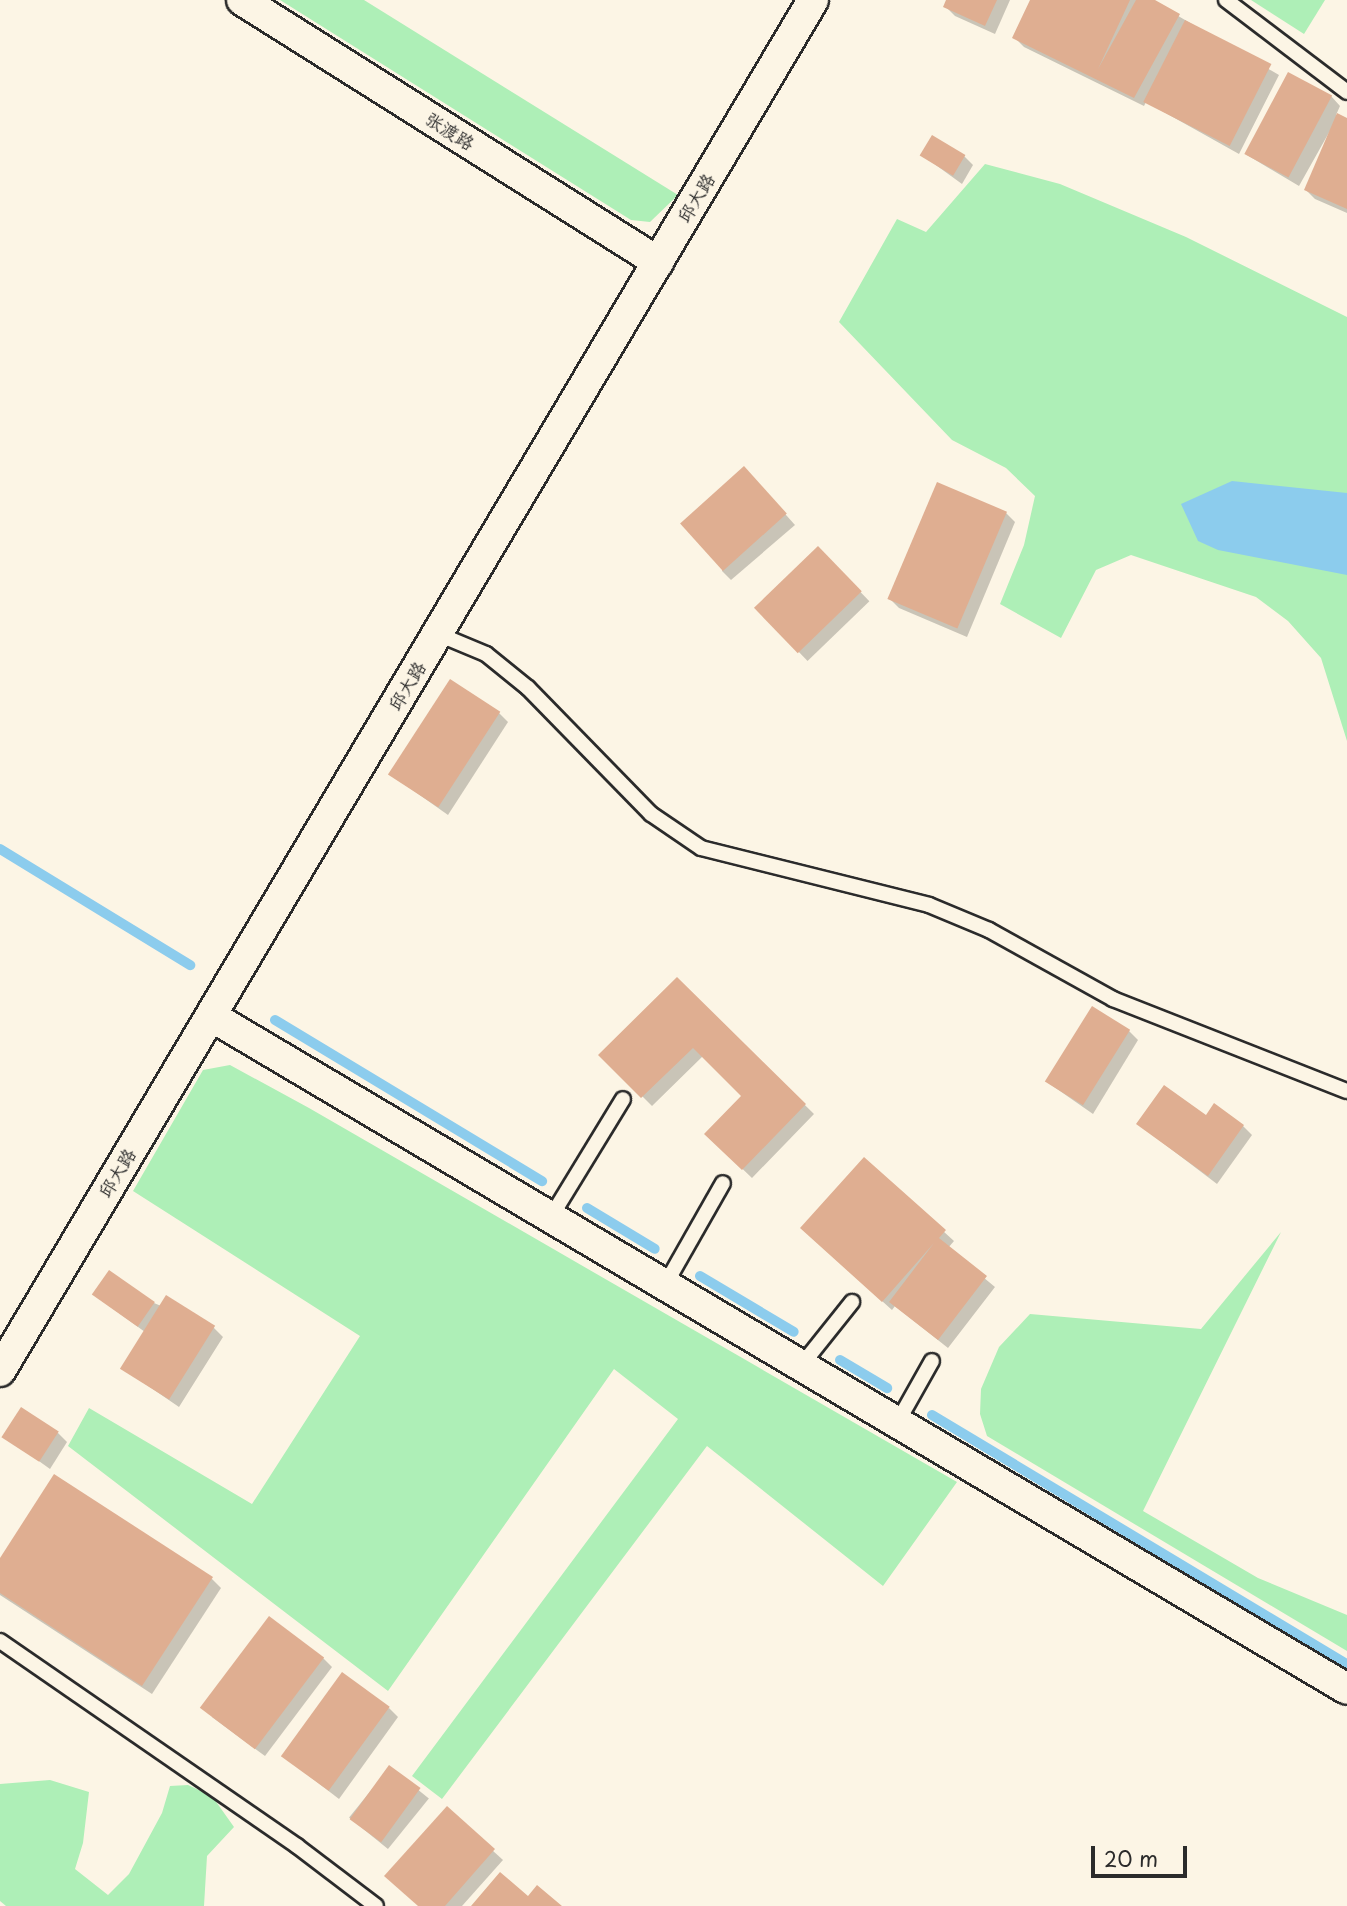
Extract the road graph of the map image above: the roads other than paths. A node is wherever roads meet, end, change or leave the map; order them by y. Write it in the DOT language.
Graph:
graph roads {
  1 [pos="242,0"];
  2 [pos="813,0"];
  3 [pos="1226,0"];
  4 [pos="1347,92"];
  5 [pos="657,262"];
  6 [pos="438,634"];
  7 [pos="211,1016"];
  8 [pos="1347,1091"];
  9 [pos="623,1100"];
  10 [pos="723,1182"];
  11 [pos="551,1217"];
  12 [pos="665,1285"];
  13 [pos="852,1302"];
  14 [pos="932,1361"];
  15 [pos="801,1366"];
  16 [pos="0,1371"];
  17 [pos="897,1423"];
  18 [pos="0,1641"];
  19 [pos="1347,1689"];
  20 [pos="376,1906"];
  1 -- 5 [label="street, 张渡路"];
  2 -- 5 [label="street, 邱大路"];
  3 -- 4 [label="lane"];
  5 -- 6 [label="street, 邱大路"];
  6 -- 7 [label="street, 邱大路"];
  6 -- 8 [label="lane"];
  7 -- 11 [label="street"];
  7 -- 16 [label="street, 邱大路"];
  9 -- 11 [label="lane"];
  10 -- 12 [label="lane"];
  11 -- 12 [label="street"];
  12 -- 15 [label="street"];
  13 -- 15 [label="lane"];
  14 -- 17 [label="lane"];
  15 -- 17 [label="street"];
  17 -- 19 [label="street"];
  18 -- 20 [label="lane"];
}
